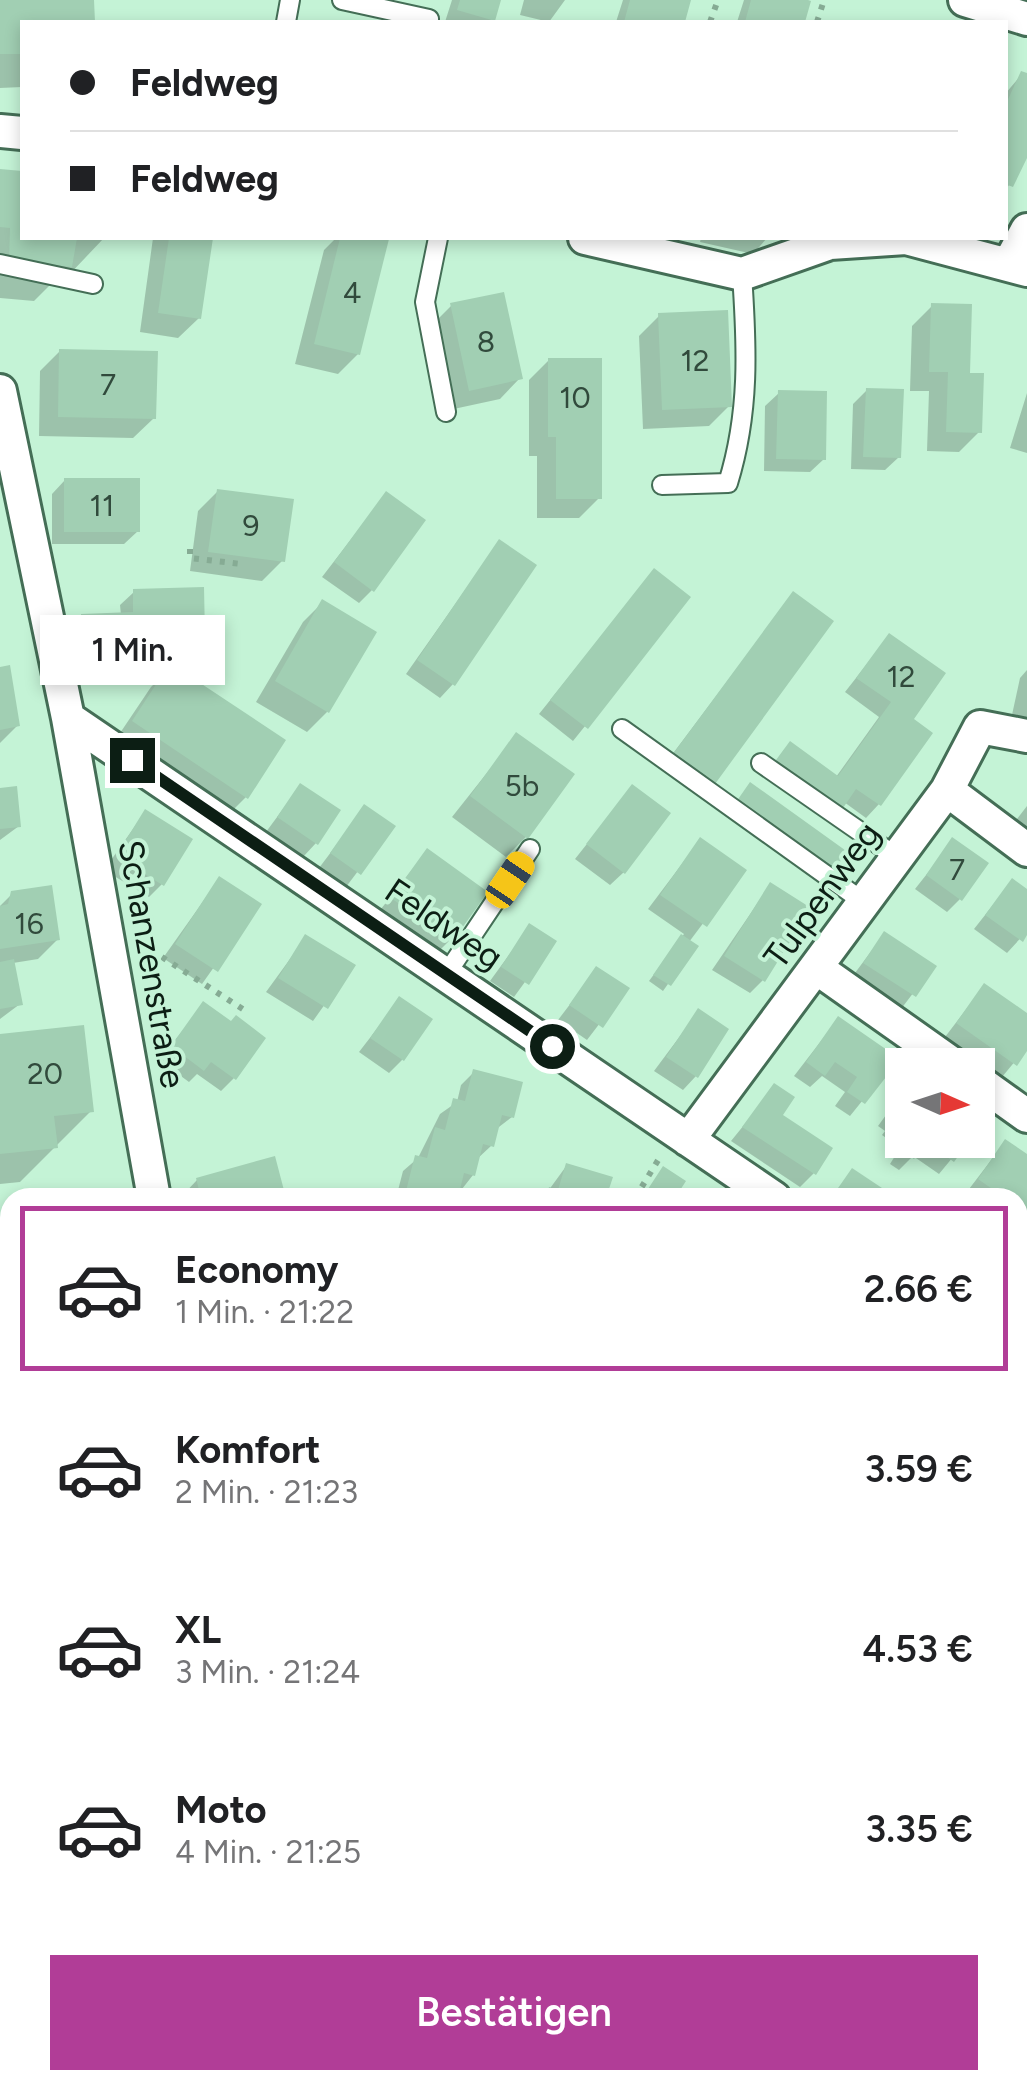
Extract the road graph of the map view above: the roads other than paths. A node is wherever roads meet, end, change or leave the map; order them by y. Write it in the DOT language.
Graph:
graph roads {
  1 [pos="342,0"];
  2 [pos="965,0"];
  3 [pos="1027,19"];
  4 [pos="429,20"];
  5 [pos="1027,230"];
  6 [pos="438,240"];
  7 [pos="594,240"];
  8 [pos="876,240"];
  9 [pos="914,240"];
  10 [pos="0,264"];
  11 [pos="1018,267"];
  12 [pos="742,274"];
  13 [pos="93,284"];
  14 [pos="0,391"];
  15 [pos="446,412"];
  16 [pos="662,485"];
  17 [pos="68,718"];
  18 [pos="622,729"];
  19 [pos="1027,736"];
  20 [pos="762,763"];
  21 [pos="947,790"];
  22 [pos="530,849"];
  23 [pos="1027,850"];
  24 [pos="898,858"];
  25 [pos="865,904"];
  26 [pos="818,969"];
  27 [pos="447,973"];
  28 [pos="930,1048"];
  29 [pos="995,1094"];
  30 [pos="1027,1116"];
  31 [pos="681,1134"];
  32 [pos="152,1188"];
  33 [pos="759,1188"];
  1 -- 4 [label="lane"];
  2 -- 3 [label="street"];
  5 -- 11 [label="street"];
  6 -- 15 [label="lane"];
  7 -- 12 [label="street"];
  8 -- 12 [label="street"];
  9 -- 11 [label="street"];
  10 -- 13 [label="lane"];
  12 -- 16 [label="lane"];
  14 -- 17 [label="street, Schanzenstraße"];
  17 -- 27 [label="street, Feldweg"];
  17 -- 32 [label="street, Schanzenstraße"];
  18 -- 25 [label="lane"];
  19 -- 21 [label="street, Tulpenweg"];
  20 -- 24 [label="lane"];
  21 -- 23 [label="street"];
  21 -- 24 [label="street, Tulpenweg"];
  22 -- 27 [label="lane"];
  24 -- 25 [label="street, Tulpenweg"];
  25 -- 26 [label="street, Tulpenweg"];
  26 -- 28 [label="street"];
  26 -- 31 [label="street, Tulpenweg"];
  27 -- 31 [label="street, Feldweg"];
  29 -- 30 [label="street"];
  31 -- 33 [label="street, Feldweg"];
}
